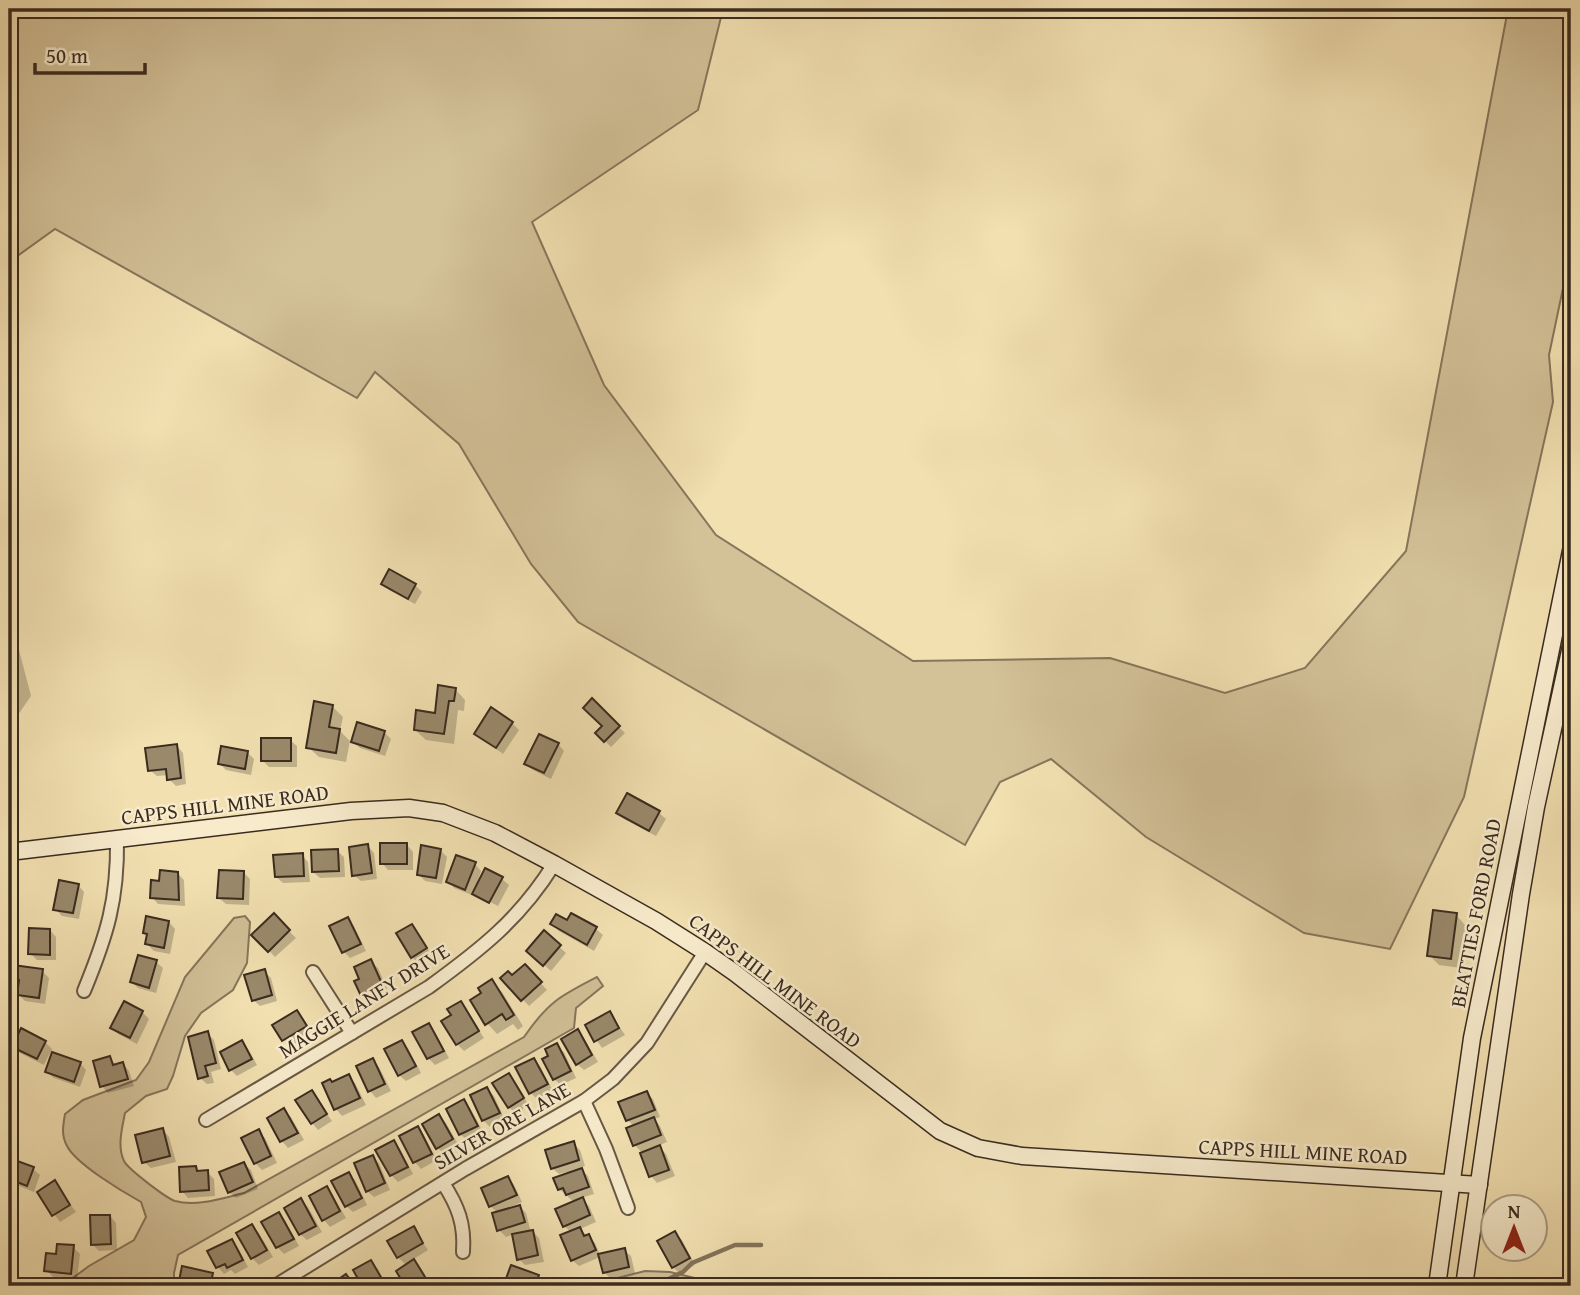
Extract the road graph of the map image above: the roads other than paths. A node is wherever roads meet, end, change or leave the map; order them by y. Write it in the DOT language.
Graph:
graph roads {
  1 [pos="1571,551"];
  2 [pos="1571,646"];
  3 [pos="117,839"];
  4 [pos="9,852"];
  5 [pos="554,864"];
  6 [pos="705,952"];
  7 [pos="313,972"];
  8 [pos="84,991"];
  9 [pos="352,1033"];
  10 [pos="584,1101"];
  11 [pos="206,1120"];
  12 [pos="1453,1182"];
  13 [pos="443,1183"];
  14 [pos="1479,1185"];
  15 [pos="628,1208"];
  16 [pos="463,1252"];
  17 [pos="275,1286"];
  18 [pos="1437,1286"];
  19 [pos="1464,1286"];
  1 -- 12 [label="street, BEATTIES FORD ROAD"];
  2 -- 14 [label="street, BEATTIES FORD ROAD"];
  3 -- 4 [label="street, CAPPS HILL MINE ROAD"];
  3 -- 5 [label="street, CAPPS HILL MINE ROAD"];
  3 -- 8 [label="street"];
  5 -- 6 [label="street, CAPPS HILL MINE ROAD"];
  5 -- 9 [label="street, MAGGIE LANEY DRIVE"];
  6 -- 10 [label="street, SILVER ORE LANE"];
  6 -- 12 [label="street, CAPPS HILL MINE ROAD"];
  7 -- 9 [label="street"];
  9 -- 11 [label="street, MAGGIE LANEY DRIVE"];
  10 -- 13 [label="street, SILVER ORE LANE"];
  10 -- 15 [label="street"];
  12 -- 14 [label="street, CAPPS HILL MINE ROAD"];
  12 -- 18 [label="street, BEATTIES FORD ROAD"];
  13 -- 16 [label="street"];
  13 -- 17 [label="street, SILVER ORE LANE"];
  14 -- 19 [label="street, BEATTIES FORD ROAD"];
}
